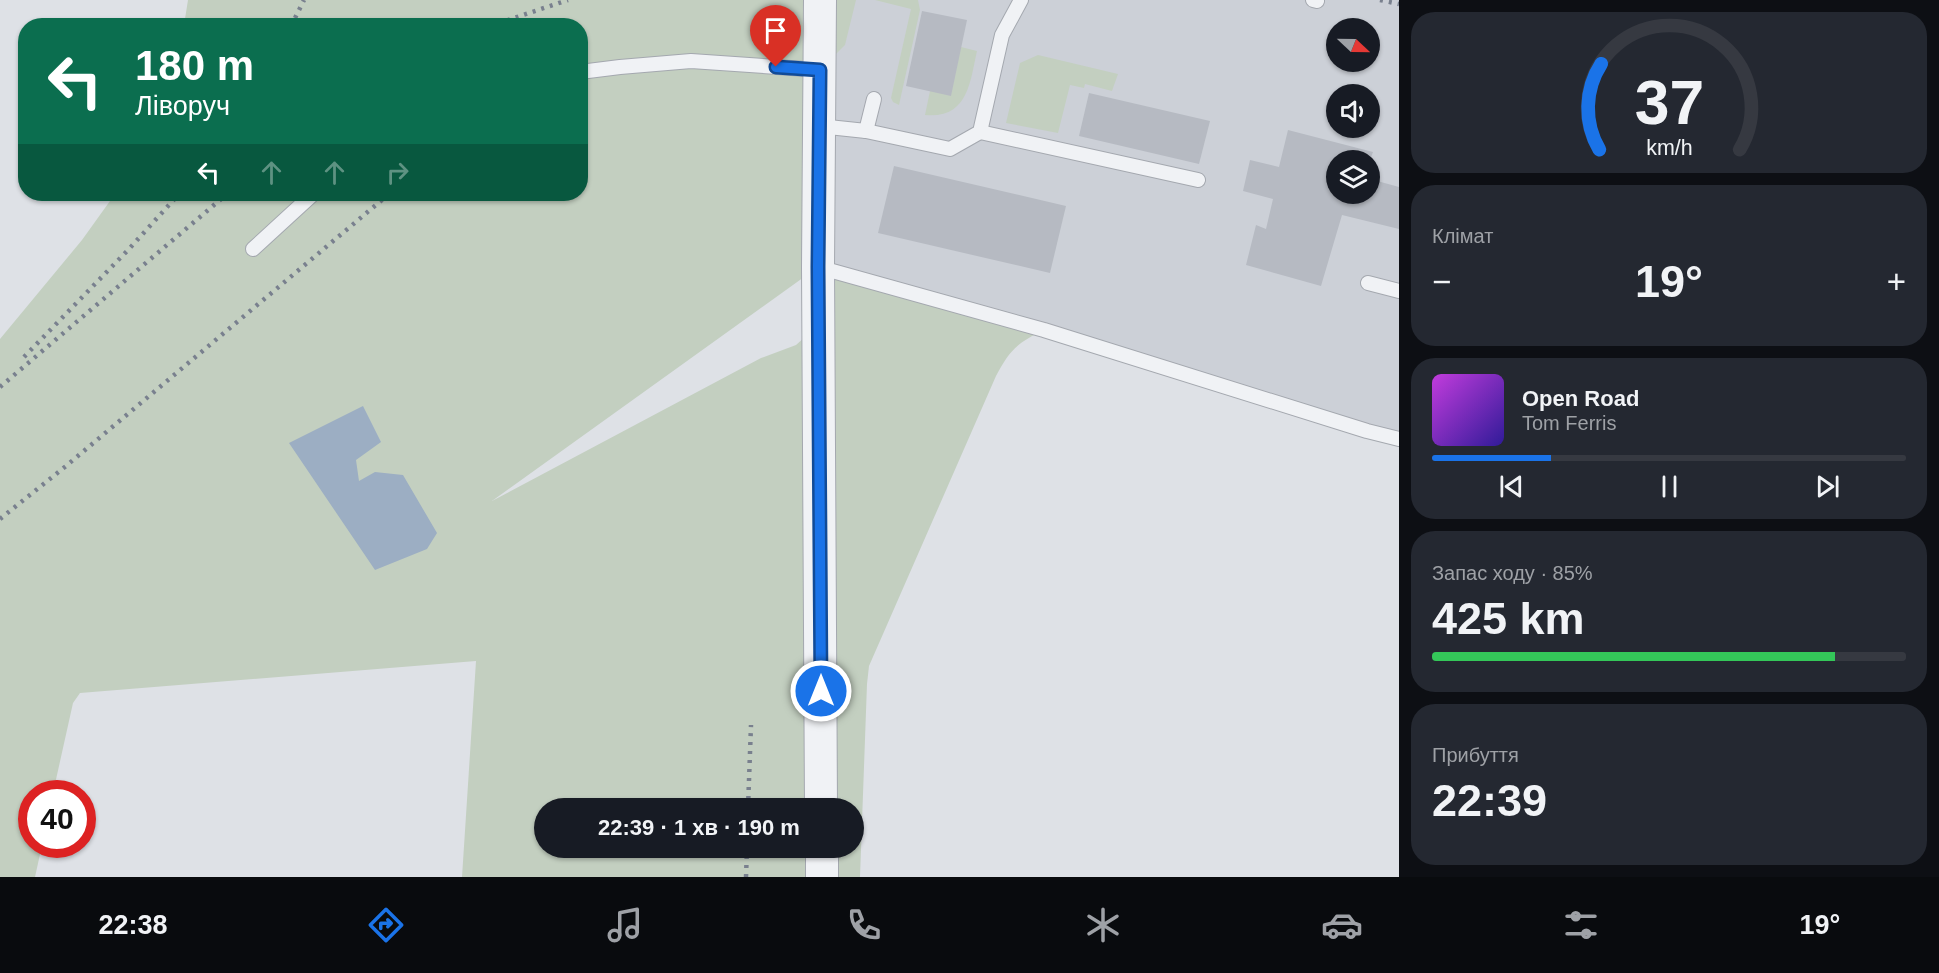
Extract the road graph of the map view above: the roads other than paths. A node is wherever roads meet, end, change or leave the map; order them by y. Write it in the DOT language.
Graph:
graph roads {
  1 [pos="820,0"];
  2 [pos="1021,0"];
  3 [pos="820,70"];
  4 [pos="588,71"];
  5 [pos="874,99"];
  6 [pos="819,126"];
  7 [pos="866,130"];
  8 [pos="980,132"];
  9 [pos="1198,180"];
  10 [pos="305,201"];
  11 [pos="254,249"];
  12 [pos="818,267"];
  13 [pos="1368,283"];
  14 [pos="1399,291"];
  15 [pos="1399,439"];
  16 [pos="821,798"];
  17 [pos="822,858"];
  18 [pos="822,877"];
  1 -- 3 [label="street"];
  2 -- 8 [label="lane"];
  3 -- 4 [label="lane"];
  3 -- 6 [label="street"];
  5 -- 7 [label="lane"];
  6 -- 7 [label="lane"];
  6 -- 12 [label="street"];
  7 -- 8 [label="lane"];
  8 -- 9 [label="lane"];
  10 -- 11 [label="lane"];
  12 -- 15 [label="lane"];
  12 -- 16 [label="street"];
  13 -- 14 [label="lane"];
  17 -- 18 [label="street"];
}
